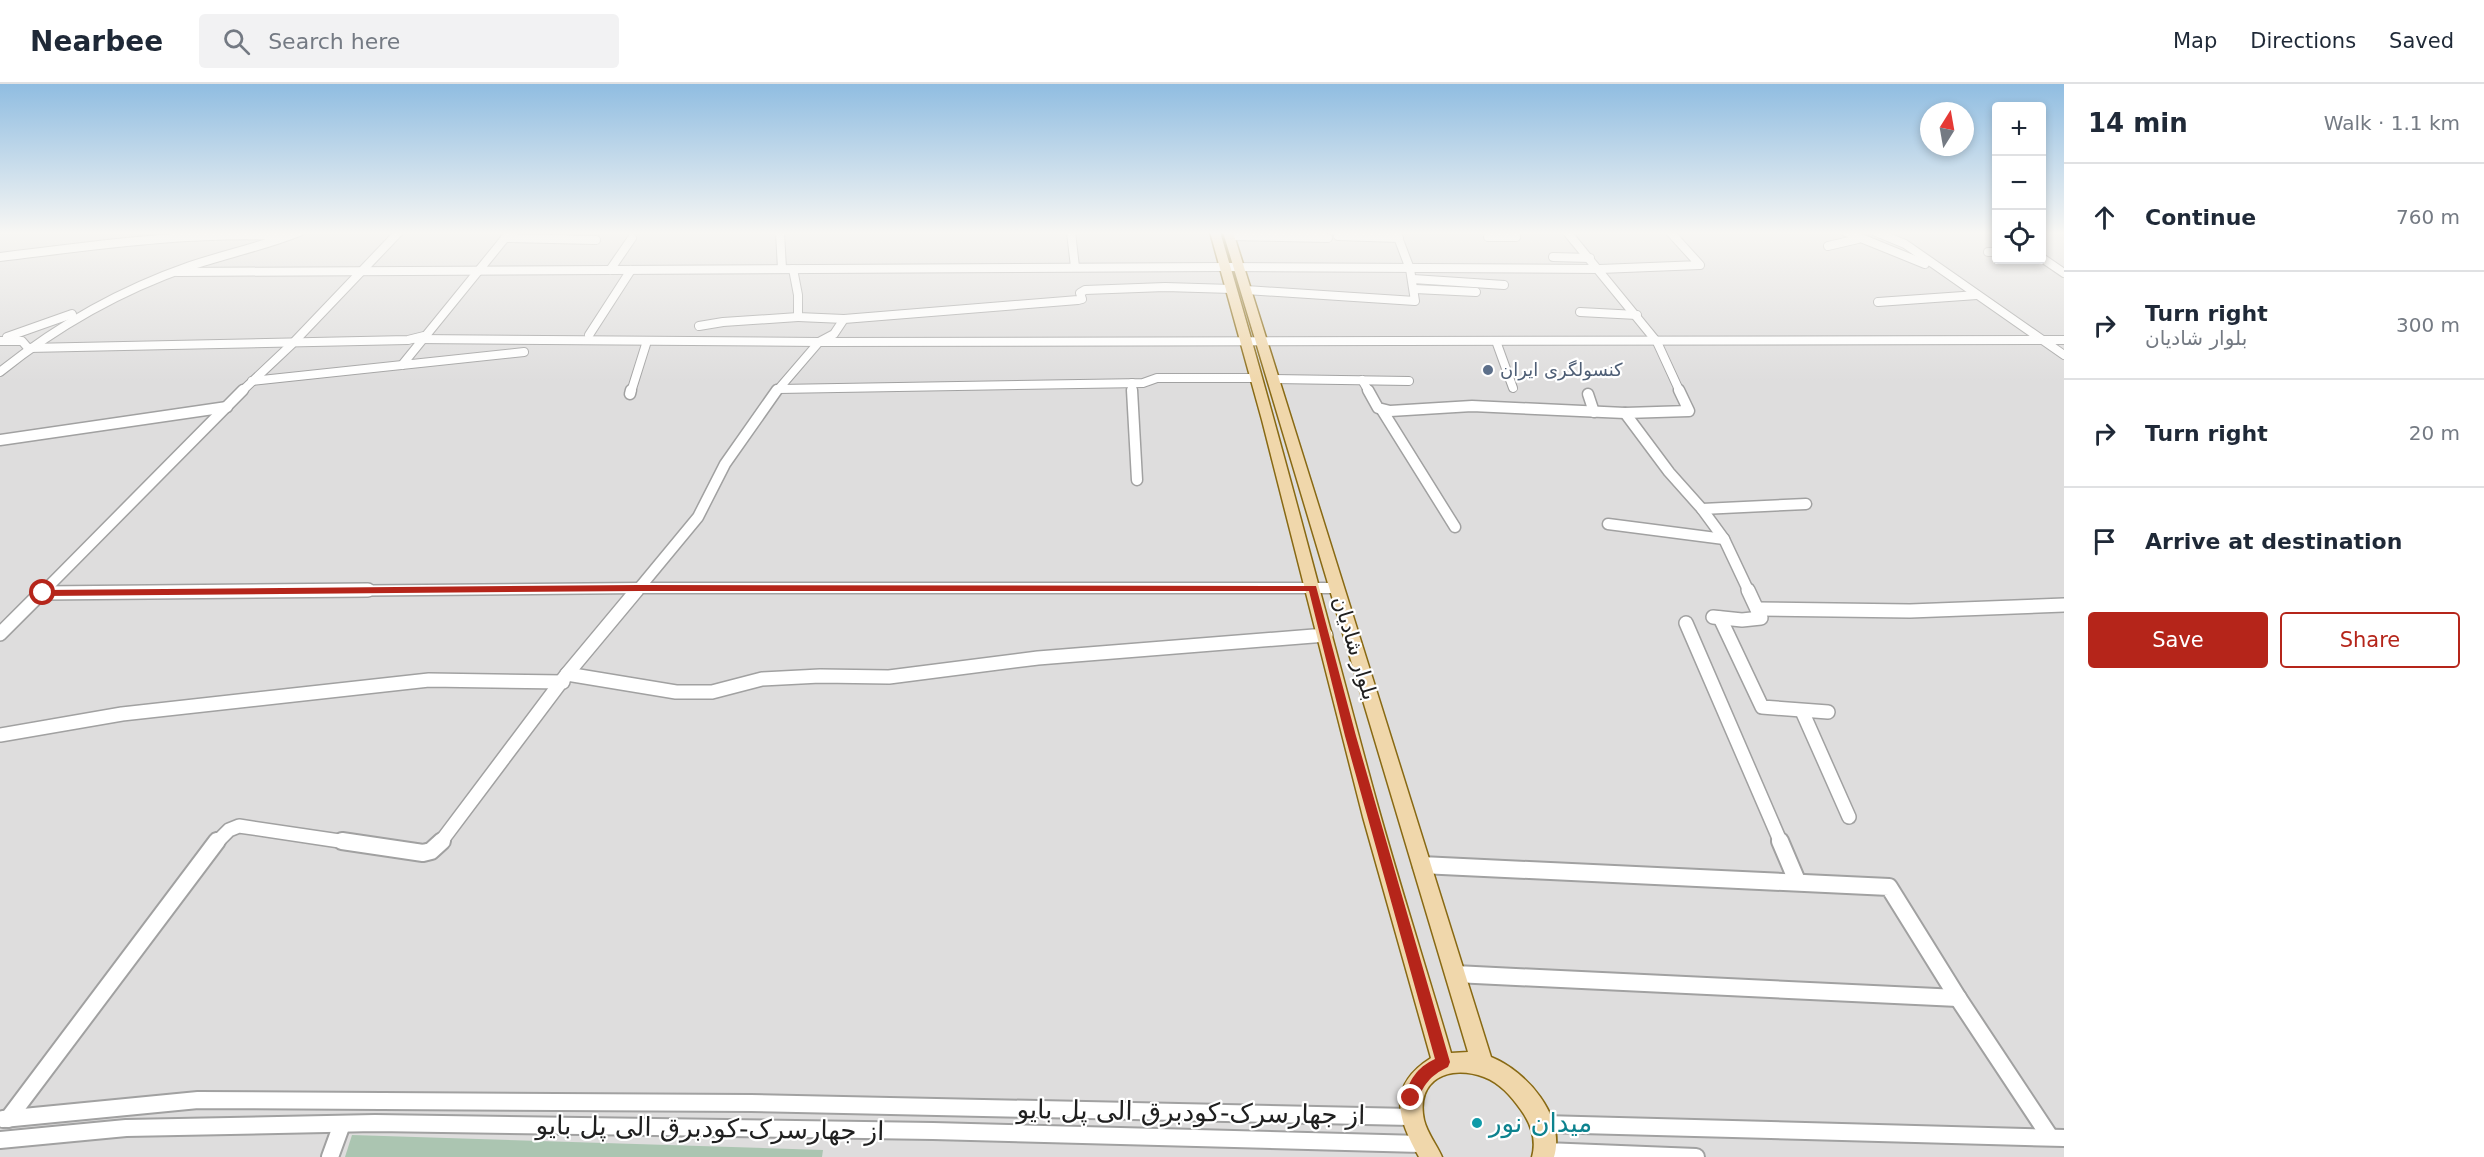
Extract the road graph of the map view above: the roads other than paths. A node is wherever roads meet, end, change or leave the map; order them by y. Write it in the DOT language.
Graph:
graph roads {
  1 [pos="153,282"];
  2 [pos="353,282"];
  3 [pos="467,282"];
  4 [pos="623,282"];
  5 [pos="796,282"];
  6 [pos="1237,282"];
  7 [pos="1414,282"];
  8 [pos="1460,282"];
  9 [pos="1610,282"];
  10 [pos="1959,282"];
  11 [pos="1504,285"];
  12 [pos="1415,289"];
  13 [pos="1239,290"];
  14 [pos="1476,292"];
  15 [pos="1977,295"];
  16 [pos="1878,302"];
  17 [pos="94,307"];
  18 [pos="1580,312"];
  19 [pos="1637,315"];
  20 [pos="798,317"];
  21 [pos="844,319"];
  22 [pos="699,326"];
  23 [pos="834,334"];
  24 [pos="589,335"];
  25 [pos="421,338"];
  26 [pos="1252,338"];
  27 [pos="0,340"];
  28 [pos="2044,340"];
  29 [pos="2064,340"];
  30 [pos="647,341"];
  31 [pos="1497,341"];
  32 [pos="819,342"];
  33 [pos="1657,342"];
  34 [pos="292,344"];
  35 [pos="28,348"];
  36 [pos="524,352"];
  37 [pos="2064,355"];
  38 [pos="402,364"];
  39 [pos="0,372"];
  40 [pos="1265,379"];
  41 [pos="1362,380"];
  42 [pos="252,381"];
  43 [pos="1409,381"];
  44 [pos="1132,383"];
  45 [pos="1513,388"];
  46 [pos="778,389"];
  47 [pos="630,394"];
  48 [pos="1588,394"];
  49 [pos="227,407"];
  50 [pos="1382,410"];
  51 [pos="1594,412"];
  52 [pos="1625,413"];
  53 [pos="0,440"];
  54 [pos="1137,480"];
  55 [pos="1806,504"];
  56 [pos="1701,509"];
  57 [pos="1608,524"];
  58 [pos="1455,527"];
  59 [pos="1724,539"];
  60 [pos="639,588"];
  61 [pos="1313,588"];
  62 [pos="1336,588"];
  63 [pos="43,593"];
  64 [pos="2064,605"];
  65 [pos="1759,613"];
  66 [pos="1686,623"];
  67 [pos="0,634"];
  68 [pos="1326,635"];
  69 [pos="565,678"];
  70 [pos="1802,711"];
  71 [pos="1828,712"];
  72 [pos="0,735"];
  73 [pos="1849,817"];
  74 [pos="1421,865"];
  75 [pos="1797,881"];
  76 [pos="1455,974"];
  77 [pos="1958,998"];
  78 [pos="1443,1062"];
  79 [pos="1482,1064"];
  80 [pos="1411,1117"];
  81 [pos="4,1119"];
  82 [pos="342,1124"];
  83 [pos="1543,1124"];
  84 [pos="2057,1138"];
  85 [pos="0,1140"];
  86 [pos="1426,1151"];
  87 [pos="1544,1154"];
  88 [pos="330,1157"];
  89 [pos="1695,1157"];
  1 -- 17 [label="street"];
  2 -- 34 [label="street"];
  3 -- 25 [label="street"];
  4 -- 24 [label="street"];
  5 -- 20 [label="street"];
  6 -- 13 [label="main road, بلوار شادیان"];
  7 -- 12 [label="street"];
  8 -- 11 [label="street"];
  9 -- 19 [label="street"];
  10 -- 15 [label="street"];
  12 -- 13 [label="street"];
  12 -- 14 [label="street"];
  13 -- 21 [label="street"];
  13 -- 26 [label="main road, بلوار شادیان"];
  15 -- 16 [label="street"];
  15 -- 28 [label="street"];
  17 -- 27 [label="street"];
  17 -- 35 [label="street"];
  18 -- 19 [label="street"];
  19 -- 33 [label="street"];
  20 -- 21 [label="street"];
  20 -- 22 [label="street"];
  21 -- 23 [label="street"];
  23 -- 24 [label="street"];
  23 -- 26 [label="street"];
  23 -- 32 [label="street"];
  24 -- 25 [label="street"];
  25 -- 30 [label="street"];
  25 -- 34 [label="street"];
  25 -- 38 [label="street"];
  26 -- 31 [label="street"];
  26 -- 32 [label="street"];
  26 -- 40 [label="main road, بلوار شادیان"];
  27 -- 35 [label="street"];
  28 -- 29 [label="street"];
  28 -- 33 [label="street"];
  28 -- 37 [label="street"];
  30 -- 32 [label="street"];
  30 -- 47 [label="street"];
  31 -- 33 [label="street"];
  31 -- 45 [label="street"];
  32 -- 46 [label="street"];
  33 -- 52 [label="street"];
  34 -- 35 [label="street"];
  34 -- 42 [label="street"];
  35 -- 39 [label="street"];
  36 -- 38 [label="street"];
  38 -- 42 [label="street"];
  40 -- 41 [label="street"];
  40 -- 44 [label="street"];
  40 -- 61 [label="main road, بلوار شادیان"];
  40 -- 62 [label="main road, بلوار شادیان"];
  41 -- 43 [label="street"];
  41 -- 50 [label="street"];
  42 -- 49 [label="street"];
  44 -- 46 [label="street"];
  44 -- 54 [label="street"];
  46 -- 60 [label="street"];
  48 -- 51 [label="street"];
  49 -- 53 [label="street"];
  49 -- 63 [label="street"];
  50 -- 51 [label="street"];
  50 -- 58 [label="street"];
  51 -- 52 [label="street"];
  52 -- 56 [label="street"];
  55 -- 56 [label="street"];
  56 -- 59 [label="street"];
  57 -- 59 [label="street"];
  59 -- 65 [label="street"];
  60 -- 61 [label="street"];
  60 -- 63 [label="street"];
  60 -- 69 [label="street"];
  61 -- 62 [label="street"];
  61 -- 68 [label="main road, بلوار شادیان"];
  62 -- 74 [label="main road, بلوار شادیان"];
  63 -- 67 [label="street"];
  64 -- 65 [label="street"];
  65 -- 70 [label="street"];
  66 -- 75 [label="street"];
  68 -- 69 [label="street"];
  68 -- 78 [label="main road, بلوار شادیان"];
  69 -- 72 [label="street"];
  69 -- 81 [label="street"];
  70 -- 71 [label="street"];
  70 -- 73 [label="street"];
  74 -- 75 [label="street"];
  74 -- 76 [label="main road, بلوار شادیان"];
  75 -- 77 [label="street"];
  76 -- 77 [label="street"];
  76 -- 79 [label="main road, بلوار شادیان"];
  77 -- 84 [label="street"];
  78 -- 79 [label="main road"];
  78 -- 80 [label="main road"];
  79 -- 83 [label="main road"];
  80 -- 81 [label="street, از جهارسرک-کودبرق الی پل بایو"];
  80 -- 86 [label="main road"];
  82 -- 85 [label="street, از جهارسرک-کودبرق الی پل بایو"];
  82 -- 86 [label="street, از جهارسرک-کودبرق الی پل بایو"];
  82 -- 88 [label="street"];
  83 -- 84 [label="street"];
  83 -- 87 [label="main road"];
  87 -- 89 [label="street"];
}
